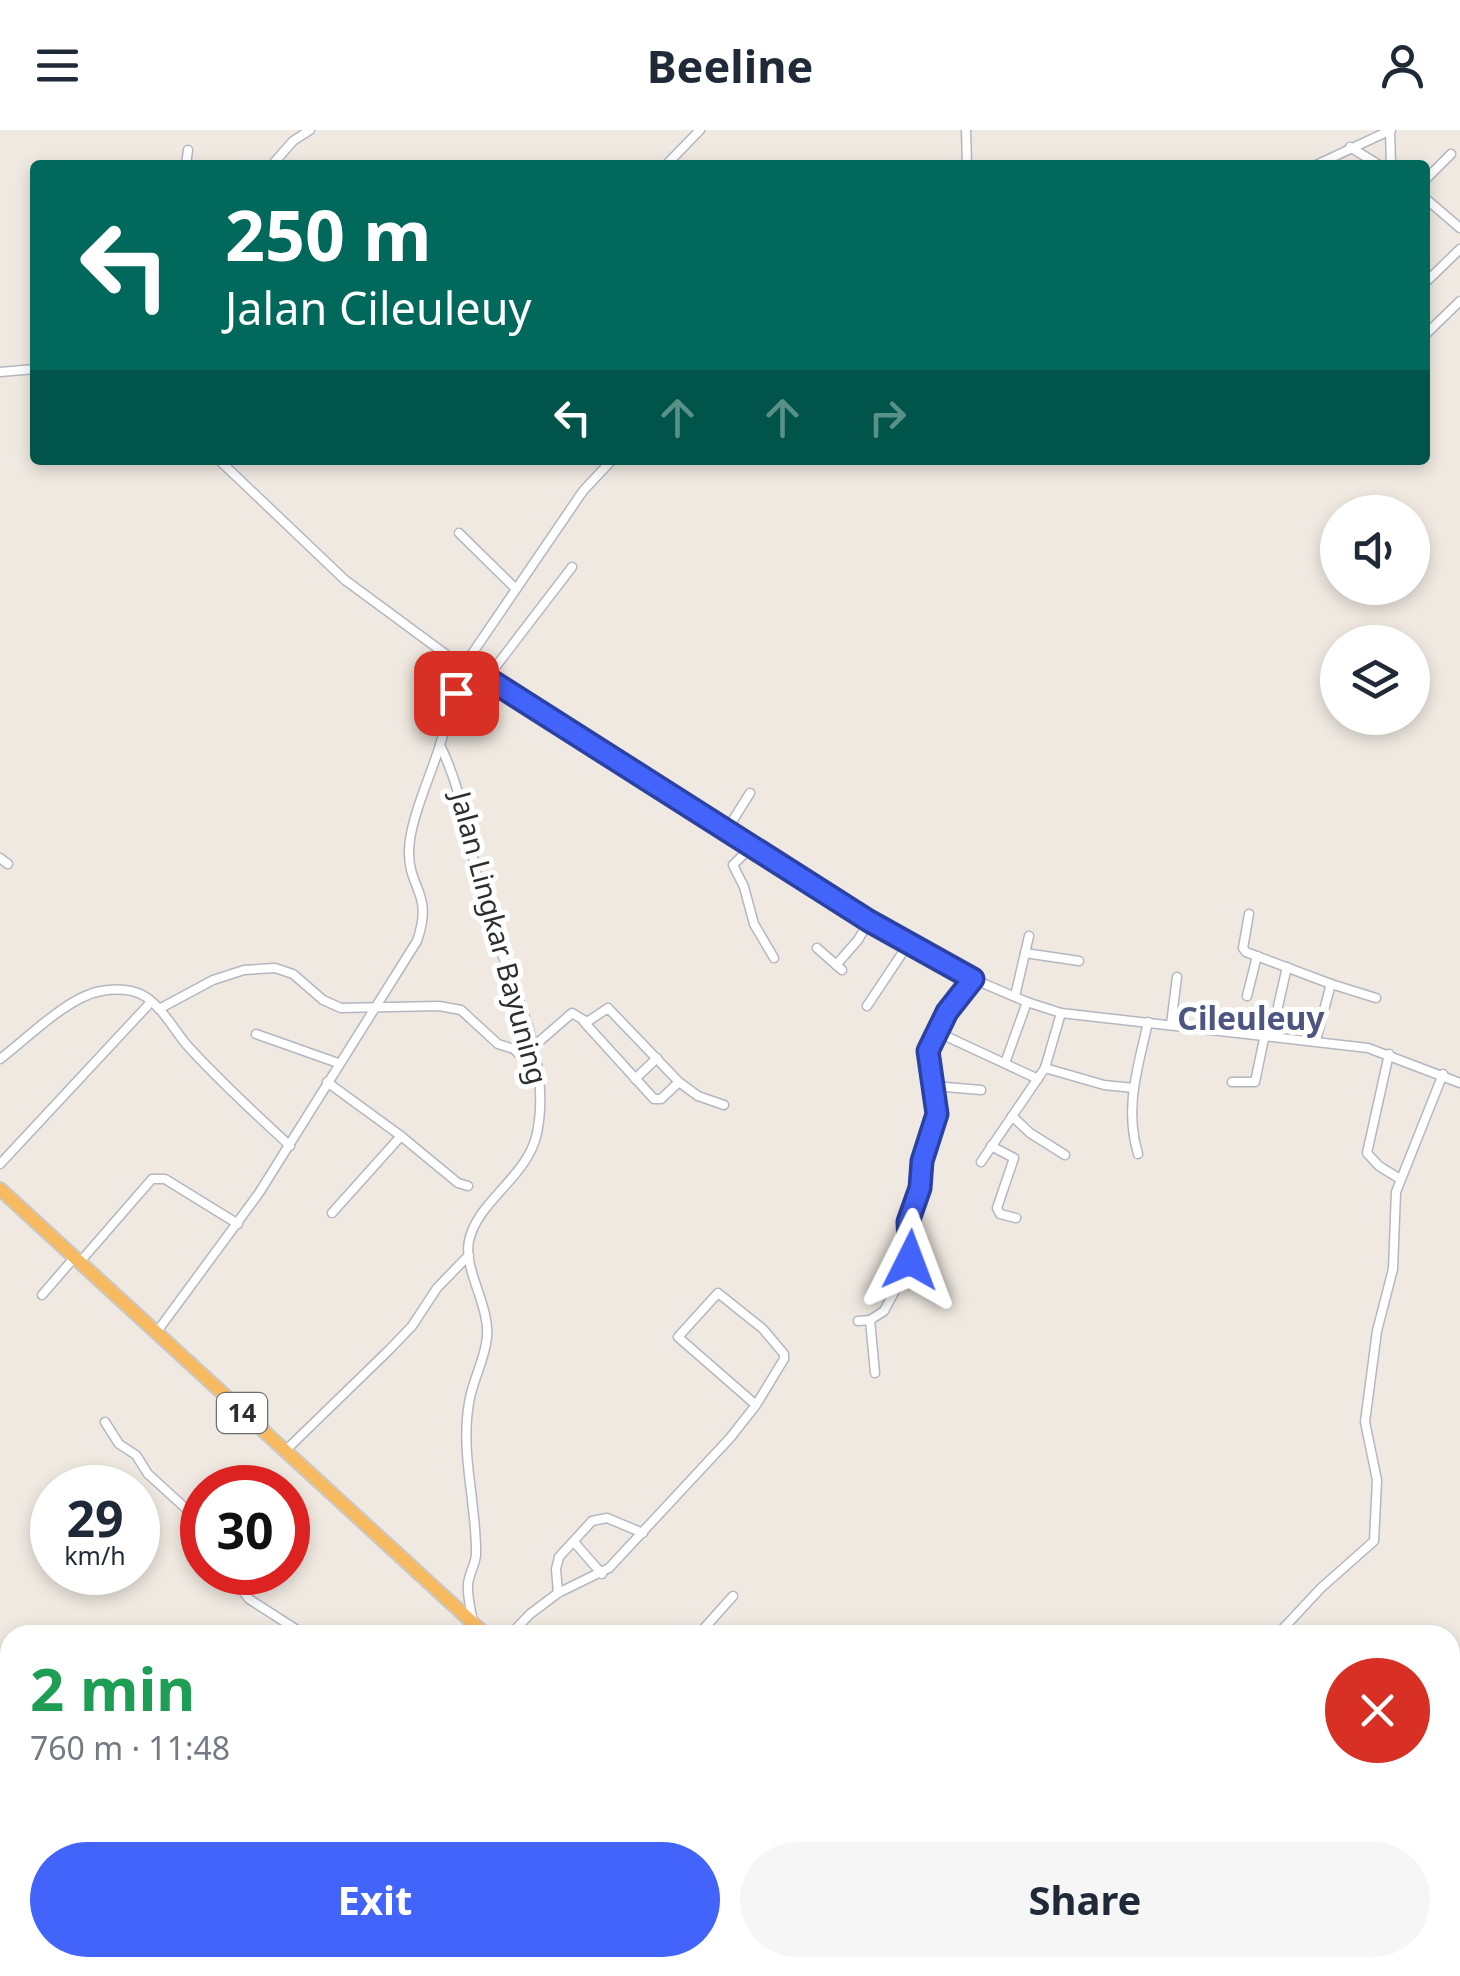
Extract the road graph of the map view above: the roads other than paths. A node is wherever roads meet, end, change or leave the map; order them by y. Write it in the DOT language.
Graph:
graph roads {
  1 [pos="310,130"];
  2 [pos="700,130"];
  3 [pos="966,130"];
  4 [pos="1390,130"];
  5 [pos="1350,147"];
  6 [pos="188,150"];
  7 [pos="1451,154"];
  8 [pos="187,160"];
  9 [pos="276,160"];
  10 [pos="671,160"];
  11 [pos="967,160"];
  12 [pos="1325,160"];
  13 [pos="1371,160"];
  14 [pos="1391,160"];
  15 [pos="1430,175"];
  16 [pos="1430,202"];
  17 [pos="1460,228"];
  18 [pos="1460,249"];
  19 [pos="1452,256"];
  20 [pos="1460,263"];
  21 [pos="1430,278"];
  22 [pos="1460,301"];
  23 [pos="1430,330"];
  24 [pos="30,369"];
  25 [pos="0,372"];
  26 [pos="225,465"];
  27 [pos="607,465"];
  28 [pos="459,533"];
  29 [pos="572,567"];
  30 [pos="516,588"];
  31 [pos="464,667"];
  32 [pos="487,678"];
  33 [pos="440,745"];
  34 [pos="750,793"];
  35 [pos="728,828"];
  36 [pos="751,847"];
  37 [pos="1249,914"];
  38 [pos="869,921"];
  39 [pos="1029,936"];
  40 [pos="909,943"];
  41 [pos="818,948"];
  42 [pos="1025,953"];
  43 [pos="1257,956"];
  44 [pos="774,958"];
  45 [pos="1079,961"];
  46 [pos="1286,967"];
  47 [pos="1178,978"];
  48 [pos="973,979"];
  49 [pos="1331,984"];
  50 [pos="1016,996"];
  51 [pos="1247,996"];
  52 [pos="1376,998"];
  53 [pos="151,1002"];
  54 [pos="1027,1002"];
  55 [pos="867,1006"];
  56 [pos="1278,1006"];
  57 [pos="373,1008"];
  58 [pos="159,1009"];
  59 [pos="1061,1013"];
  60 [pos="584,1022"];
  61 [pos="1148,1022"];
  62 [pos="1171,1024"];
  63 [pos="938,1032"];
  64 [pos="256,1034"];
  65 [pos="1266,1034"];
  66 [pos="1316,1040"];
  67 [pos="533,1047"];
  68 [pos="1389,1054"];
  69 [pos="657,1058"];
  70 [pos="0,1060"];
  71 [pos="338,1063"];
  72 [pos="1005,1063"];
  73 [pos="1045,1068"];
  74 [pos="1443,1074"];
  75 [pos="540,1077"];
  76 [pos="636,1078"];
  77 [pos="1038,1079"];
  78 [pos="327,1082"];
  79 [pos="679,1082"];
  80 [pos="1232,1082"];
  81 [pos="1460,1083"];
  82 [pos="934,1086"];
  83 [pos="1134,1088"];
  84 [pos="981,1090"];
  85 [pos="724,1105"];
  86 [pos="1012,1116"];
  87 [pos="401,1136"];
  88 [pos="290,1146"];
  89 [pos="991,1146"];
  90 [pos="1138,1154"];
  91 [pos="1065,1155"];
  92 [pos="981,1162"];
  93 [pos="0,1164"];
  94 [pos="1400,1178"];
  95 [pos="468,1186"];
  96 [pos="2,1195"];
  97 [pos="332,1213"];
  98 [pos="1016,1218"];
  99 [pos="238,1224"];
  100 [pos="469,1255"];
  101 [pos="76,1261"];
  102 [pos="42,1294"];
  103 [pos="870,1320"];
  104 [pos="858,1321"];
  105 [pos="155,1335"];
  106 [pos="875,1373"];
  107 [pos="756,1405"];
  108 [pos="104,1422"];
  109 [pos="284,1450"];
  110 [pos="180,1503"];
  111 [pos="643,1533"];
  112 [pos="574,1542"];
  113 [pos="602,1574"];
  114 [pos="468,1584"];
  115 [pos="558,1593"];
  116 [pos="246,1595"];
  117 [pos="734,1596"];
  118 [pos="446,1598"];
  119 [pos="473,1622"];
  120 [pos="289,1625"];
  121 [pos="476,1625"];
  122 [pos="520,1625"];
  123 [pos="707,1625"];
  124 [pos="1286,1625"];
  1 -- 9 [label="street"];
  2 -- 10 [label="street"];
  3 -- 11 [label="street"];
  4 -- 5 [label="street"];
  4 -- 14 [label="street"];
  5 -- 12 [label="street"];
  5 -- 13 [label="street"];
  6 -- 8 [label="street"];
  7 -- 15 [label="street"];
  16 -- 17 [label="street"];
  18 -- 19 [label="street"];
  19 -- 20 [label="street"];
  19 -- 21 [label="street"];
  22 -- 23 [label="street"];
  24 -- 25 [label="street"];
  26 -- 31 [label="street"];
  27 -- 30 [label="street"];
  28 -- 30 [label="street"];
  29 -- 32 [label="street"];
  30 -- 31 [label="street"];
  31 -- 32 [label="street"];
  31 -- 33 [label="street"];
  32 -- 35 [label="street"];
  33 -- 57 [label="street"];
  33 -- 67 [label="street, Jalan Lingkar Bayuning"];
  34 -- 35 [label="street"];
  35 -- 36 [label="street"];
  36 -- 38 [label="street"];
  36 -- 44 [label="street"];
  37 -- 43 [label="street"];
  38 -- 40 [label="street"];
  38 -- 41 [label="street"];
  39 -- 42 [label="street"];
  40 -- 48 [label="street"];
  40 -- 55 [label="street"];
  42 -- 45 [label="street"];
  42 -- 50 [label="street"];
  43 -- 46 [label="street"];
  43 -- 51 [label="street"];
  46 -- 49 [label="street"];
  46 -- 56 [label="street"];
  47 -- 62 [label="street"];
  48 -- 50 [label="street"];
  48 -- 63 [label="street"];
  49 -- 52 [label="street"];
  49 -- 66 [label="street"];
  50 -- 54 [label="street"];
  53 -- 58 [label="street"];
  53 -- 70 [label="street"];
  53 -- 93 [label="street"];
  54 -- 59 [label="street"];
  54 -- 72 [label="street"];
  57 -- 58 [label="street"];
  57 -- 71 [label="street"];
  57 -- 75 [label="street"];
  58 -- 88 [label="street"];
  59 -- 61 [label="street"];
  59 -- 73 [label="street"];
  60 -- 67 [label="street"];
  60 -- 69 [label="street"];
  60 -- 76 [label="street"];
  61 -- 62 [label="street"];
  61 -- 83 [label="street"];
  62 -- 65 [label="street"];
  63 -- 72 [label="street"];
  63 -- 82 [label="street"];
  64 -- 71 [label="street"];
  65 -- 66 [label="street"];
  65 -- 80 [label="street"];
  66 -- 68 [label="street"];
  67 -- 75 [label="street, Jalan Lingkar Bayuning"];
  68 -- 74 [label="street"];
  68 -- 94 [label="street"];
  69 -- 76 [label="street"];
  69 -- 79 [label="street"];
  71 -- 78 [label="street"];
  72 -- 77 [label="street"];
  73 -- 77 [label="street"];
  73 -- 83 [label="street"];
  74 -- 81 [label="street"];
  74 -- 94 [label="street"];
  75 -- 100 [label="street, Jalan Lingkar Bayuning"];
  76 -- 79 [label="street"];
  77 -- 86 [label="street"];
  78 -- 87 [label="street"];
  78 -- 88 [label="street"];
  79 -- 85 [label="street"];
  82 -- 84 [label="street"];
  82 -- 103 [label="street"];
  83 -- 90 [label="street"];
  86 -- 89 [label="street"];
  86 -- 91 [label="street"];
  87 -- 95 [label="street"];
  87 -- 97 [label="street"];
  88 -- 99 [label="street"];
  89 -- 92 [label="street"];
  89 -- 98 [label="street"];
  94 -- 124 [label="street"];
  96 -- 101 [label="highway, 14"];
  99 -- 101 [label="street"];
  99 -- 105 [label="street"];
  100 -- 109 [label="street"];
  100 -- 114 [label="street"];
  101 -- 102 [label="street"];
  101 -- 105 [label="highway, 14"];
  103 -- 104 [label="street"];
  103 -- 106 [label="street"];
  105 -- 109 [label="highway, 14"];
  107 -- 107 [label="street"];
  107 -- 111 [label="street"];
  108 -- 110 [label="street"];
  109 -- 118 [label="highway, 14"];
  111 -- 112 [label="street"];
  111 -- 113 [label="street"];
  112 -- 113 [label="street"];
  112 -- 115 [label="street"];
  113 -- 115 [label="street"];
  114 -- 118 [label="street"];
  114 -- 119 [label="street"];
  115 -- 122 [label="street"];
  116 -- 120 [label="street"];
  117 -- 123 [label="street"];
  118 -- 119 [label="highway, 14"];
  119 -- 121 [label="highway, 14"];
}
